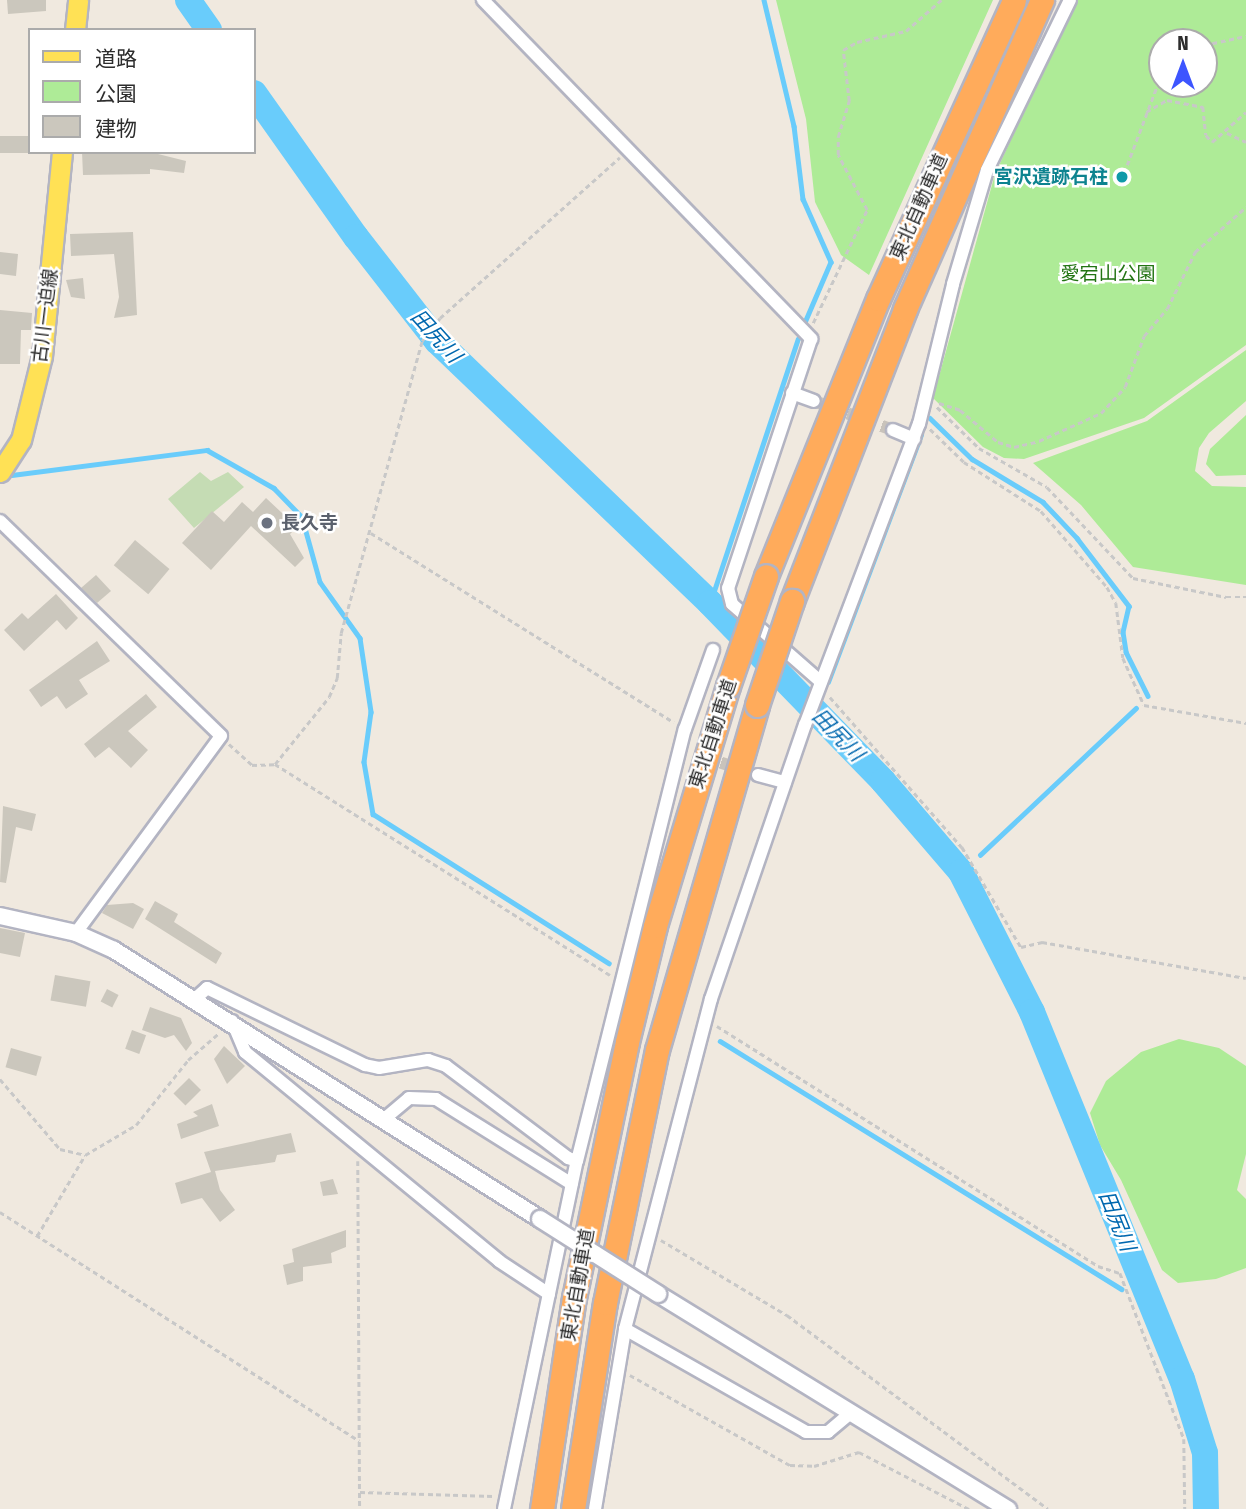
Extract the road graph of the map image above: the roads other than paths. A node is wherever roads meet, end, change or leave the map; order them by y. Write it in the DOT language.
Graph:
graph roads {
  1 [pos="78,0"];
  2 [pos="483,0"];
  3 [pos="1014,0"];
  4 [pos="1042,0"];
  5 [pos="1070,0"];
  6 [pos="75,28"];
  7 [pos="62,154"];
  8 [pos="792,393"];
  9 [pos="814,401"];
  10 [pos="893,430"];
  11 [pos="914,439"];
  12 [pos="1,470"];
  13 [pos="0,521"];
  14 [pos="713,650"];
  15 [pos="819,687"];
  16 [pos="680,750"];
  17 [pos="697,755"];
  18 [pos="758,775"];
  19 [pos="785,782"];
  20 [pos="0,916"];
  21 [pos="76,933"];
  22 [pos="196,998"];
  23 [pos="232,1021"];
  24 [pos="383,1121"];
  25 [pos="578,1160"];
  26 [pos="572,1184"];
  27 [pos="549,1294"];
  28 [pos="625,1329"];
  29 [pos="851,1413"];
  30 [pos="505,1505"];
  31 [pos="542,1509"];
  32 [pos="573,1509"];
  33 [pos="595,1509"];
  34 [pos="1007,1509"];
  1 -- 6 [label="main road"];
  2 -- 8 [label="street"];
  3 -- 31 [label="highway, 東北自動車道, bridge"];
  4 -- 32 [label="highway, 東北自動車道, bridge"];
  5 -- 11 [label="street"];
  7 -- 12 [label="main road, 古川一迫線"];
  8 -- 9 [label="street"];
  8 -- 15 [label="street"];
  10 -- 11 [label="street"];
  11 -- 15 [label="street"];
  13 -- 21 [label="street"];
  14 -- 16 [label="street"];
  15 -- 19 [label="street"];
  16 -- 17 [label="street"];
  16 -- 25 [label="street"];
  18 -- 19 [label="street"];
  19 -- 28 [label="street"];
  20 -- 21 [label="street"];
  21 -- 22 [label="street"];
  22 -- 23 [label="street"];
  22 -- 25 [label="street"];
  23 -- 24 [label="street"];
  23 -- 27 [label="street"];
  24 -- 26 [label="street"];
  24 -- 29 [label="street, bridge"];
  25 -- 26 [label="street"];
  26 -- 27 [label="street"];
  27 -- 30 [label="street"];
  28 -- 29 [label="street"];
  28 -- 33 [label="street"];
  29 -- 34 [label="street"];
}
